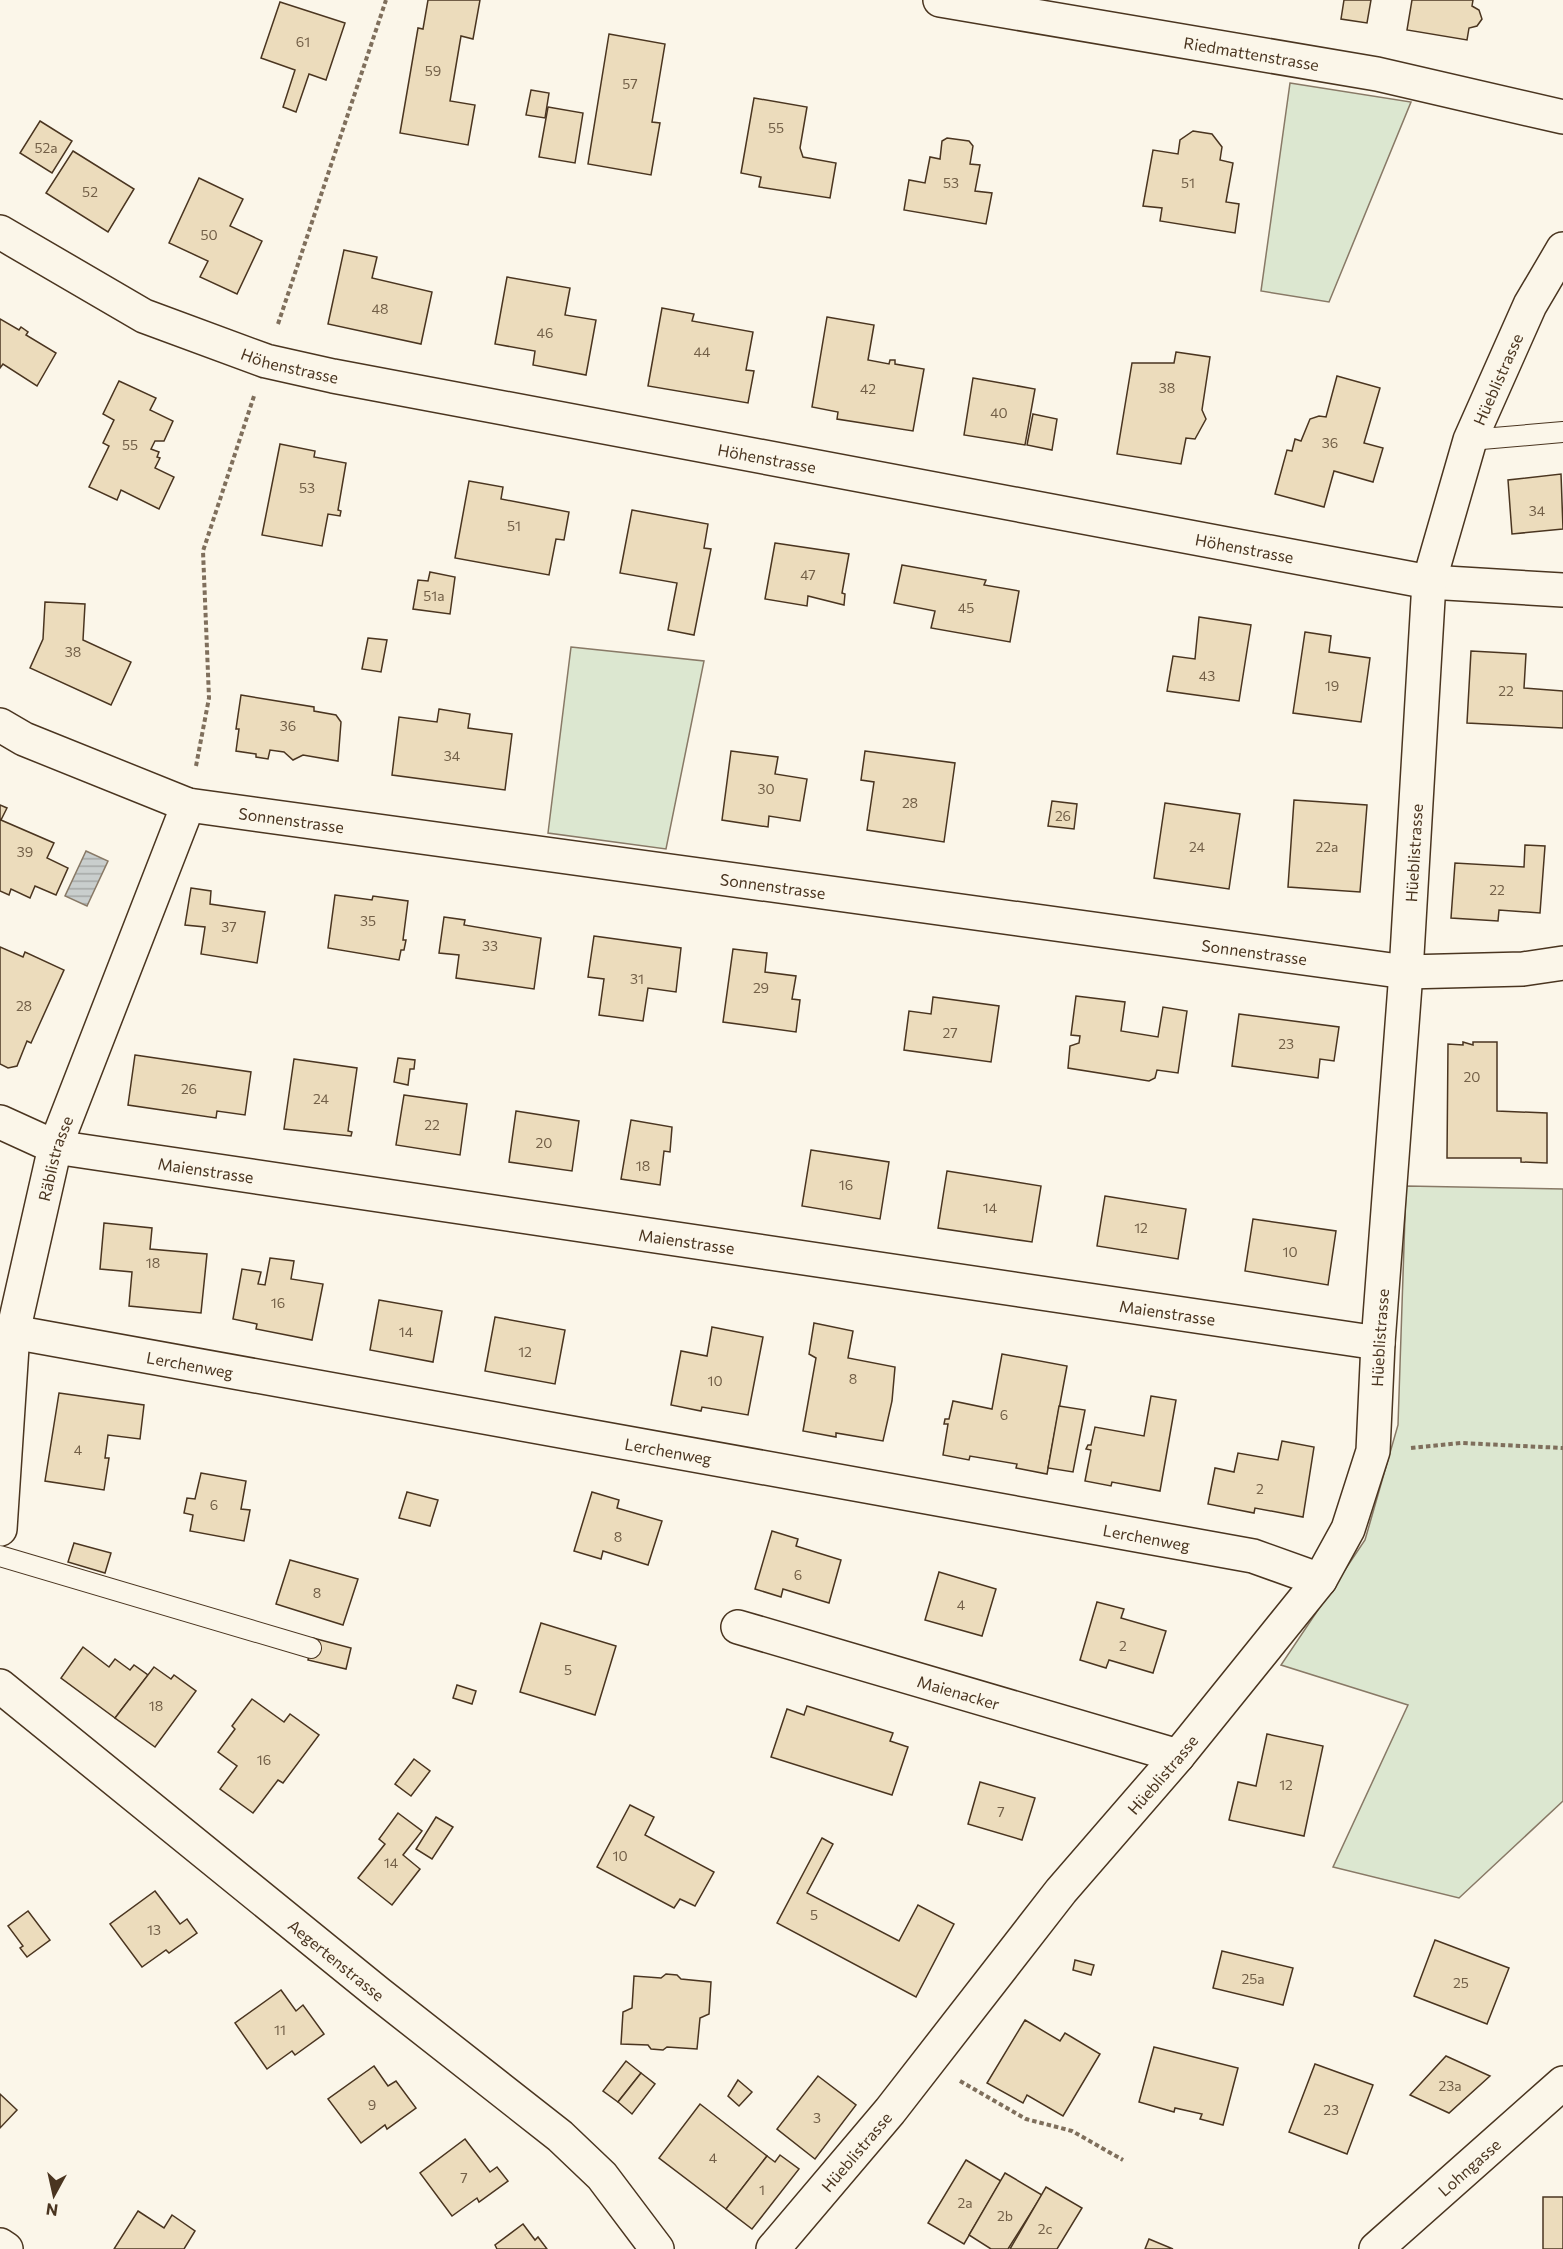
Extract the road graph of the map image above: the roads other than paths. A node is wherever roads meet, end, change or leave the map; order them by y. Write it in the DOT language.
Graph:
graph roads {
  1 [pos="940,0"];
  2 [pos="1563,117"];
  3 [pos="0,232"];
  4 [pos="1563,249"];
  5 [pos="1563,432"];
  6 [pos="1470,440"];
  7 [pos="1428,582"];
  8 [pos="1563,590"];
  9 [pos="0,725"];
  10 [pos="188,806"];
  11 [pos="1563,963"];
  12 [pos="1406,972"];
  13 [pos="0,1122"];
  14 [pos="55,1147"];
  15 [pos="13,1332"];
  16 [pos="1378,1342"];
  17 [pos="0,1529"];
  18 [pos="0,1556"];
  19 [pos="1320,1580"];
  20 [pos="738,1628"];
  21 [pos="311,1648"];
  22 [pos="0,1686"];
  23 [pos="1178,1756"];
  24 [pos="1563,2083"];
  25 [pos="0,2245"];
  26 [pos="6,2249"];
  27 [pos="657,2249"];
  28 [pos="773,2249"];
  29 [pos="1376,2249"];
  1 -- 2 [label="street, Riedmattenstrasse"];
  3 -- 7 [label="street, Höhenstrasse"];
  4 -- 6 [label="street, Hüeblistrasse"];
  5 -- 6 [label="lane"];
  6 -- 7 [label="street, Hüeblistrasse"];
  7 -- 8 [label="street, Höhenstrasse"];
  7 -- 12 [label="street, Hüeblistrasse"];
  9 -- 10 [label="street, Sonnenstrasse"];
  10 -- 12 [label="street, Sonnenstrasse"];
  10 -- 14 [label="street, Räblistrasse"];
  11 -- 12 [label="street, Sonnenstrasse"];
  12 -- 16 [label="street, Hüeblistrasse"];
  13 -- 14 [label="street, Maienstrasse"];
  14 -- 15 [label="street, Räblistrasse"];
  14 -- 16 [label="street, Maienstrasse"];
  15 -- 17 [label="street, Räblistrasse"];
  15 -- 19 [label="street, Lerchenweg"];
  16 -- 19 [label="street, Hüeblistrasse"];
  18 -- 21 [label="lane"];
  19 -- 23 [label="street, Hüeblistrasse"];
  20 -- 23 [label="street, Maienacker"];
  22 -- 27 [label="street, Aegertenstrasse"];
  23 -- 28 [label="street, Hüeblistrasse"];
  24 -- 29 [label="street, Lohngasse"];
  25 -- 26 [label="street"];
}
